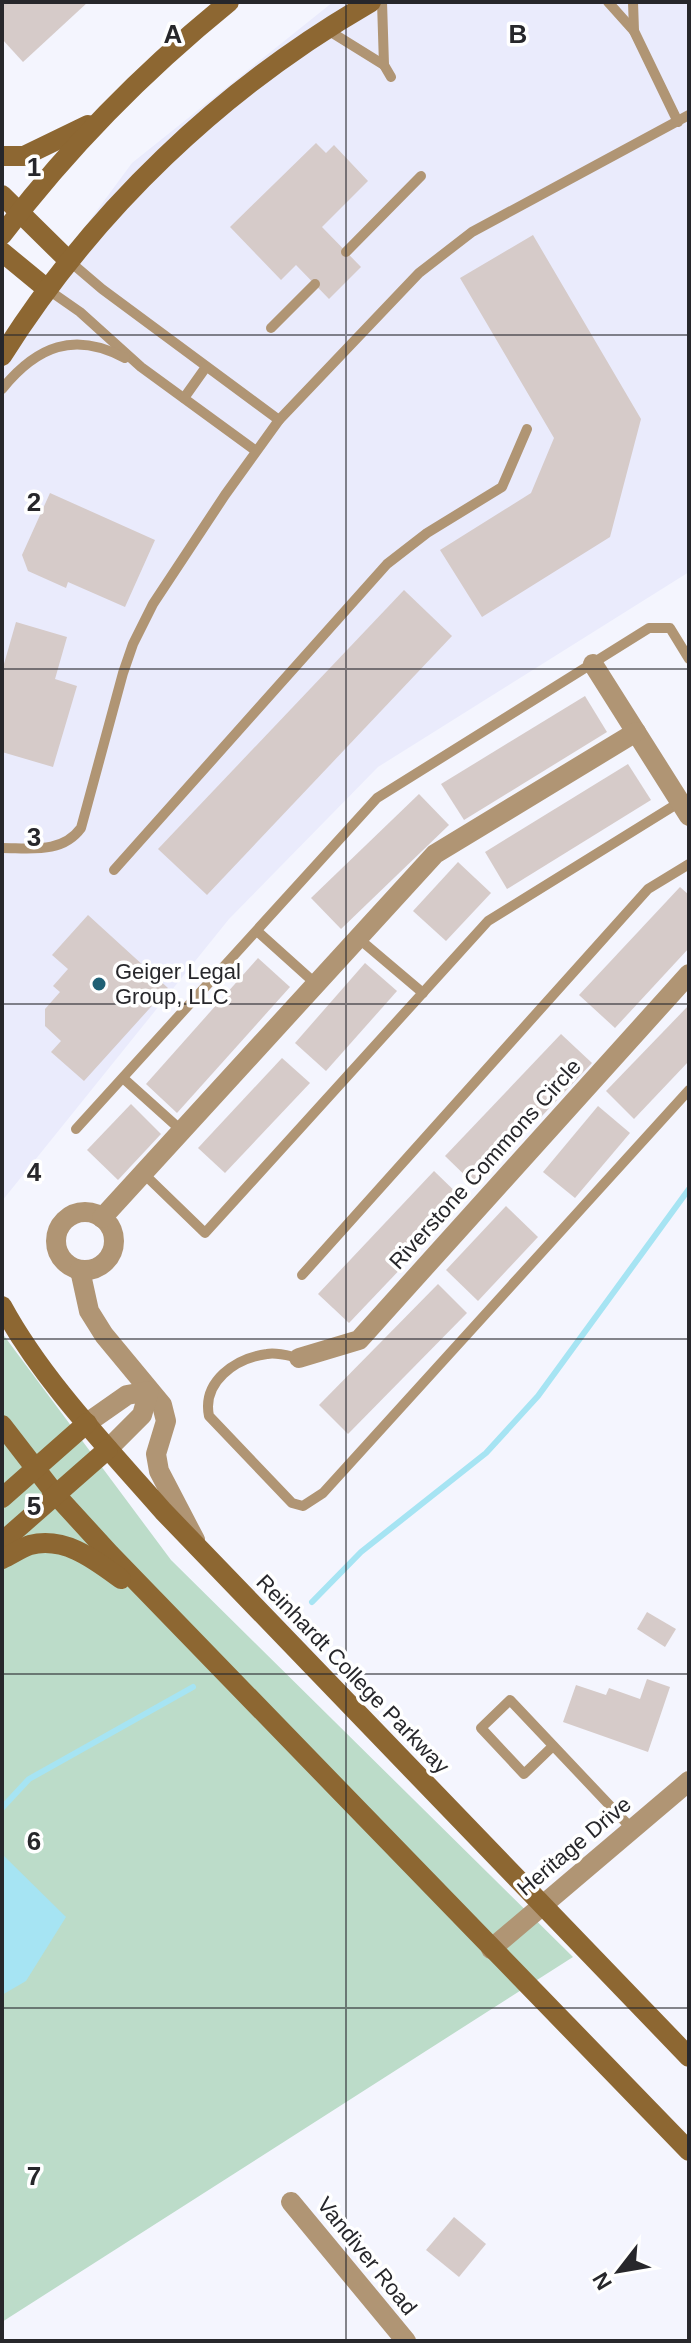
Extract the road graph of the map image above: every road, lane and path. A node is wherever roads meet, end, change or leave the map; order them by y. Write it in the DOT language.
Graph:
graph roads {
  1 [pos="229,2"];
  2 [pos="371,2"];
  3 [pos="382,2"];
  4 [pos="608,2"];
  5 [pos="633,2"];
  6 [pos="326,29"];
  7 [pos="634,31"];
  8 [pos="384,65"];
  9 [pos="391,77"];
  10 [pos="689,115"];
  11 [pos="103,118"];
  12 [pos="678,122"];
  13 [pos="2,156"];
  14 [pos="421,176"];
  15 [pos="2,195"];
  16 [pos="20,212"];
  17 [pos="2,235"];
  18 [pos="2,252"];
  19 [pos="346,252"];
  20 [pos="68,260"];
  21 [pos="315,284"];
  22 [pos="47,289"];
  23 [pos="271,328"];
  24 [pos="2,356"];
  25 [pos="141,367"];
  26 [pos="206,367"];
  27 [pos="2,389"];
  28 [pos="184,398"];
  29 [pos="279,420"];
  30 [pos="527,429"];
  31 [pos="256,451"];
  32 [pos="689,659"];
  33 [pos="593,664"];
  34 [pos="636,732"];
  35 [pos="685,809"];
  36 [pos="2,848"];
  37 [pos="689,864"];
  38 [pos="114,870"];
  39 [pos="257,931"];
  40 [pos="358,938"];
  41 [pos="689,974"];
  42 [pos="316,984"];
  43 [pos="423,993"];
  44 [pos="123,1078"];
  45 [pos="689,1090"];
  46 [pos="76,1129"];
  47 [pos="182,1131"];
  48 [pos="143,1173"];
  49 [pos="102,1218"];
  50 [pos="80,1270"];
  51 [pos="302,1275"];
  52 [pos="2,1306"];
  53 [pos="299,1358"];
  54 [pos="149,1391"];
  55 [pos="87,1423"];
  56 [pos="2,1425"];
  57 [pos="108,1449"];
  58 [pos="35,1470"];
  59 [pos="56,1495"];
  60 [pos="2,1498"];
  61 [pos="2,1542"];
  62 [pos="199,1549"];
  63 [pos="2,1559"];
  64 [pos="166,1611"];
  65 [pos="553,1746"];
  66 [pos="689,1781"];
  67 [pos="632,1829"];
  68 [pos="542,1904"];
  69 [pos="491,1949"];
  70 [pos="689,2057"];
  71 [pos="689,2151"];
  72 [pos="291,2202"];
  73 [pos="406,2341"];
  1 -- 11 [label="street"];
  2 -- 6 [label="street"];
  3 -- 8 [label="lane"];
  4 -- 7 [label="lane"];
  5 -- 7 [label="lane"];
  6 -- 8 [label="lane"];
  6 -- 20 [label="street"];
  7 -- 12 [label="lane"];
  8 -- 9 [label="lane"];
  10 -- 12 [label="lane"];
  11 -- 13 [label="street"];
  11 -- 16 [label="street"];
  12 -- 29 [label="lane"];
  14 -- 19 [label="lane"];
  15 -- 16 [label="street"];
  16 -- 17 [label="street"];
  16 -- 20 [label="street"];
  18 -- 22 [label="street"];
  20 -- 22 [label="street"];
  20 -- 26 [label="lane"];
  21 -- 23 [label="lane"];
  22 -- 24 [label="street"];
  22 -- 25 [label="lane"];
  25 -- 27 [label="lane"];
  25 -- 28 [label="lane"];
  26 -- 28 [label="lane"];
  26 -- 29 [label="lane"];
  28 -- 31 [label="lane"];
  29 -- 31 [label="lane"];
  30 -- 38 [label="lane"];
  31 -- 36 [label="lane"];
  32 -- 33 [label="lane"];
  33 -- 34 [label="street"];
  33 -- 39 [label="lane"];
  34 -- 35 [label="street"];
  34 -- 40 [label="street"];
  35 -- 43 [label="lane"];
  37 -- 51 [label="lane"];
  39 -- 42 [label="lane"];
  39 -- 44 [label="lane"];
  40 -- 42 [label="street"];
  40 -- 43 [label="lane"];
  41 -- 53 [label="street, Riverstone Commons Circle"];
  42 -- 47 [label="street"];
  43 -- 48 [label="lane"];
  44 -- 46 [label="lane"];
  44 -- 47 [label="lane"];
  45 -- 53 [label="lane"];
  47 -- 48 [label="street"];
  48 -- 49 [label="street"];
  49 -- 50 [label="street"];
  49 -- 50 [label="street"];
  50 -- 54 [label="street"];
  52 -- 55 [label="street, Reinhardt College Parkway"];
  54 -- 55 [label="street"];
  54 -- 57 [label="street"];
  54 -- 62 [label="street"];
  55 -- 57 [label="street, Reinhardt College Parkway"];
  55 -- 58 [label="street"];
  56 -- 58 [label="street"];
  57 -- 59 [label="street"];
  57 -- 62 [label="street, Reinhardt College Parkway"];
  58 -- 59 [label="street"];
  58 -- 60 [label="street"];
  59 -- 61 [label="street"];
  59 -- 64 [label="street"];
  62 -- 68 [label="street, Reinhardt College Parkway"];
  63 -- 64 [label="street"];
  64 -- 69 [label="street"];
  65 -- 65 [label="lane"];
  65 -- 67 [label="lane"];
  66 -- 67 [label="street, Heritage Drive"];
  67 -- 68 [label="street, Heritage Drive"];
  68 -- 69 [label="street, Heritage Drive"];
  68 -- 70 [label="street, Reinhardt College Parkway"];
  69 -- 71 [label="street"];
  72 -- 73 [label="street, Vandiver Road"];
}
